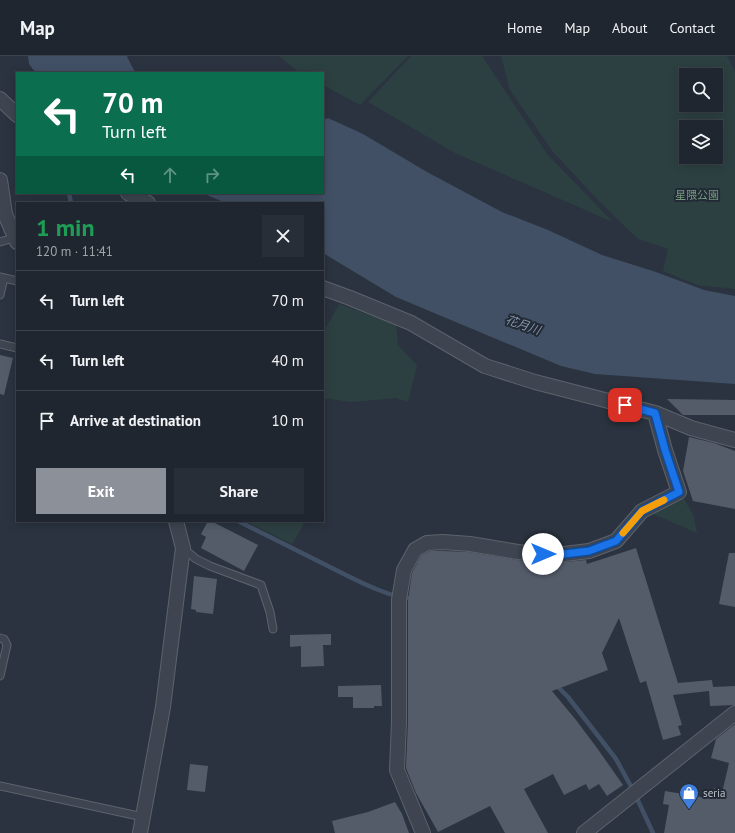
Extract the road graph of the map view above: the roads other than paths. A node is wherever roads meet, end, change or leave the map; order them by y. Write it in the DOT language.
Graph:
graph roads {
  1 [pos="0,99"];
  2 [pos="16,114"];
  3 [pos="0,180"];
  4 [pos="130,194"];
  5 [pos="146,202"];
  6 [pos="16,240"];
  7 [pos="0,242"];
  8 [pos="2,278"];
  9 [pos="16,281"];
  10 [pos="324,288"];
  11 [pos="0,295"];
  12 [pos="0,344"];
  13 [pos="16,348"];
  14 [pos="655,413"];
  15 [pos="735,440"];
  16 [pos="176,522"];
  17 [pos="183,548"];
  18 [pos="272,629"];
  19 [pos="0,638"];
  20 [pos="0,676"];
  21 [pos="735,713"];
  22 [pos="0,786"];
  23 [pos="143,817"];
  24 [pos="140,833"];
  25 [pos="424,833"];
  26 [pos="584,833"];
  1 -- 2 [label="street"];
  3 -- 6 [label="street"];
  4 -- 5 [label="street"];
  6 -- 7 [label="lane"];
  8 -- 9 [label="lane"];
  8 -- 11 [label="lane"];
  10 -- 14 [label="street"];
  12 -- 13 [label="lane"];
  14 -- 15 [label="street"];
  14 -- 25 [label="street"];
  16 -- 17 [label="street"];
  17 -- 18 [label="lane"];
  17 -- 23 [label="street"];
  19 -- 20 [label="lane"];
  21 -- 26 [label="street"];
  22 -- 23 [label="lane"];
  23 -- 24 [label="street"];
}
